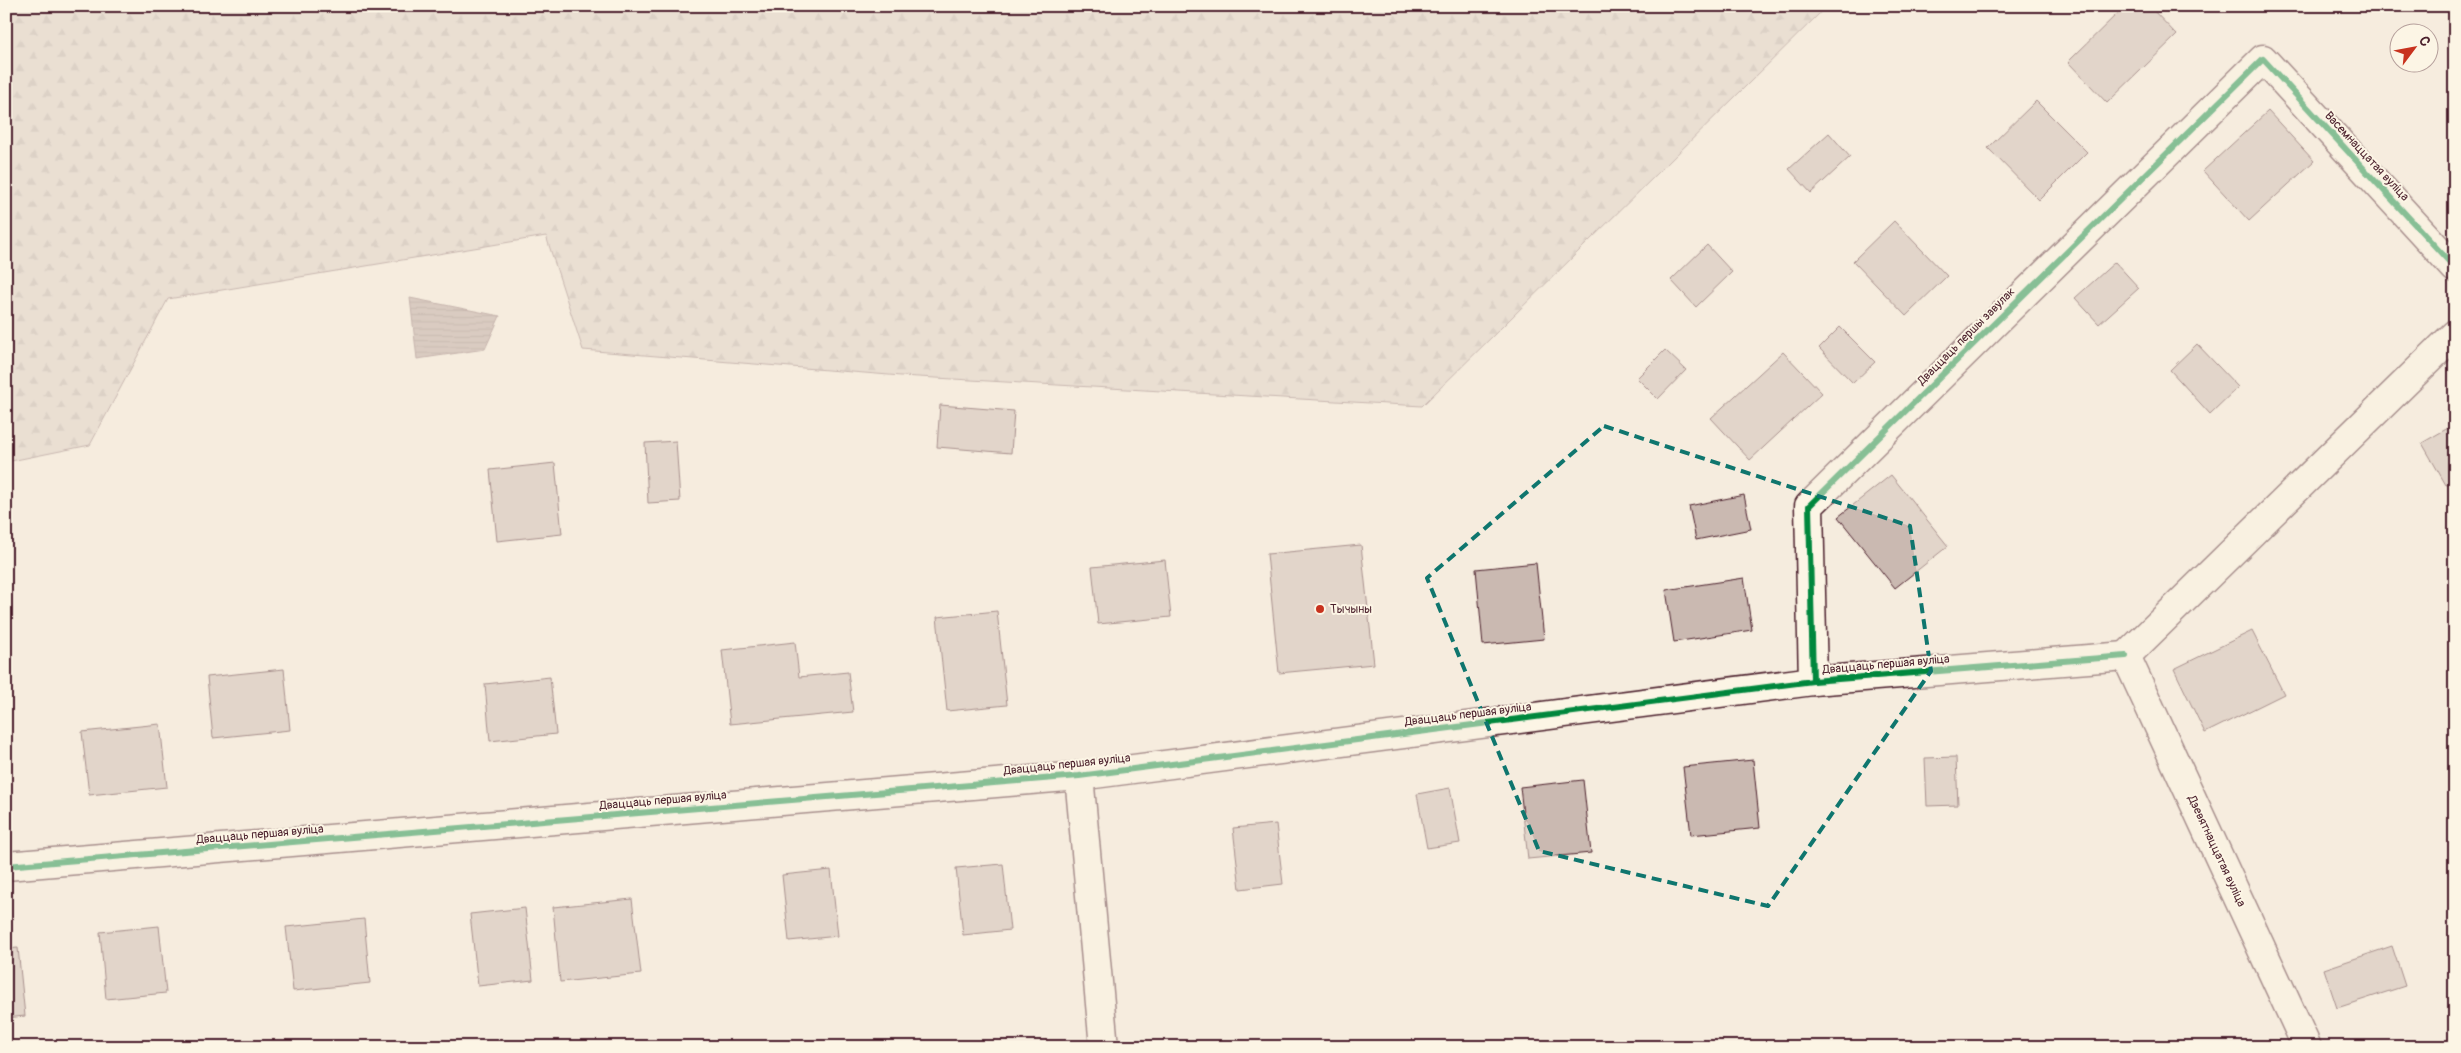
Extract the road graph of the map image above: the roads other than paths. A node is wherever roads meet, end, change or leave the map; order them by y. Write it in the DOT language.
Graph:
graph roads {
  1 [pos="2263,59"];
  2 [pos="2455,268"];
  3 [pos="2455,334"];
  4 [pos="2126,656"];
  5 [pos="1813,681"];
  6 [pos="1079,776"];
  7 [pos="6,866"];
  8 [pos="1104,1047"];
  9 [pos="2308,1047"];
  1 -- 2 [label="street, Васемнаццатая вуліца"];
  1 -- 5 [label="street, Дваццаць першы завулак"];
  3 -- 4 [label="street"];
  4 -- 5 [label="street, Дваццаць першая вуліца"];
  4 -- 9 [label="street, Дзевятнаццатая вуліца"];
  5 -- 6 [label="street, Дваццаць першая вуліца"];
  6 -- 7 [label="street, Дваццаць першая вуліца"];
  6 -- 8 [label="street"];
}
